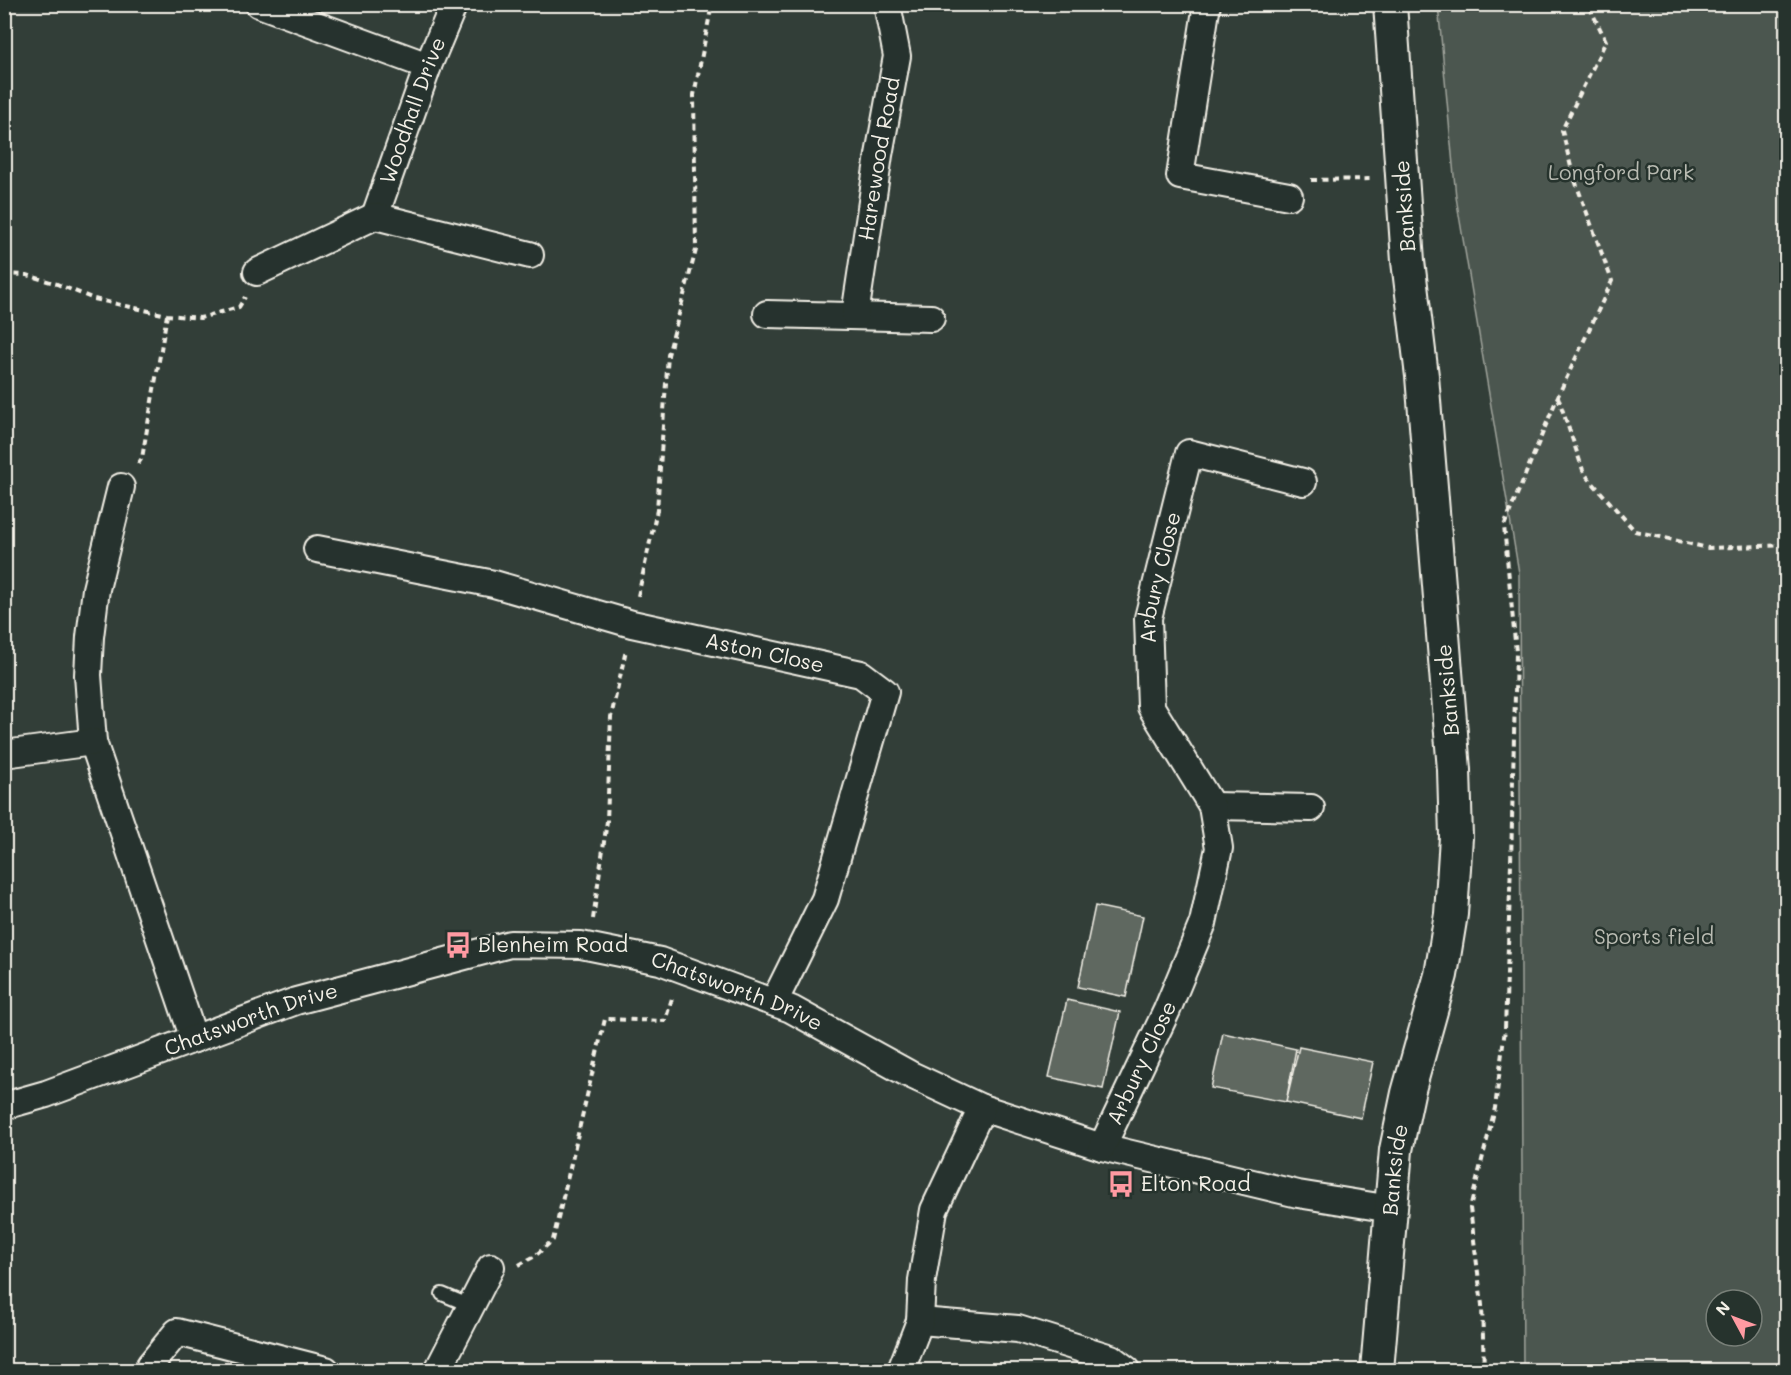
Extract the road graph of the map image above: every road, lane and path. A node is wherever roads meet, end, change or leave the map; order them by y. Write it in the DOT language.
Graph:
graph roads {
  1 [pos="259,4"];
  2 [pos="454,4"];
  3 [pos="712,4"];
  4 [pos="887,4"];
  5 [pos="1208,4"];
  6 [pos="1390,4"];
  7 [pos="1588,4"];
  8 [pos="428,66"];
  9 [pos="1403,179"];
  10 [pos="1289,196"];
  11 [pos="375,216"];
  12 [pos="530,255"];
  13 [pos="257,272"];
  14 [pos="4,274"];
  15 [pos="767,314"];
  16 [pos="167,315"];
  17 [pos="855,315"];
  18 [pos="931,318"];
  19 [pos="1558,396"];
  20 [pos="1304,482"];
  21 [pos="121,487"];
  22 [pos="1786,545"];
  23 [pos="317,549"];
  24 [pos="632,624"];
  25 [pos="93,742"];
  26 [pos="4,754"];
  27 [pos="1212,806"];
  28 [pos="1311,808"];
  29 [pos="589,946"];
  30 [pos="682,968"];
  31 [pos="774,1002"];
  32 [pos="195,1039"];
  33 [pos="4,1106"];
  34 [pos="982,1108"];
  35 [pos="1102,1147"];
  36 [pos="1391,1209"];
  37 [pos="491,1267"];
  38 [pos="442,1294"];
  39 [pos="471,1306"];
  40 [pos="920,1321"];
  41 [pos="149,1371"];
  42 [pos="326,1371"];
  43 [pos="438,1371"];
  44 [pos="901,1371"];
  45 [pos="1127,1371"];
  46 [pos="1377,1371"];
  47 [pos="1484,1371"];
  1 -- 8 [label="street"];
  2 -- 8 [label="street, Woodhall Drive"];
  3 -- 24 [label="path"];
  4 -- 17 [label="street, Harewood Road"];
  5 -- 10 [label="street"];
  6 -- 9 [label="street, Bankside"];
  7 -- 19 [label="path"];
  8 -- 11 [label="street, Woodhall Drive"];
  9 -- 10 [label="path"];
  9 -- 36 [label="street, Bankside"];
  11 -- 12 [label="street"];
  11 -- 13 [label="street"];
  13 -- 16 [label="path"];
  14 -- 16 [label="path"];
  15 -- 17 [label="street"];
  16 -- 21 [label="path"];
  17 -- 18 [label="street"];
  19 -- 22 [label="path"];
  19 -- 47 [label="path"];
  20 -- 27 [label="street, Arbury Close"];
  21 -- 25 [label="street"];
  23 -- 24 [label="street, Aston Close"];
  24 -- 29 [label="path"];
  24 -- 31 [label="street, Aston Close"];
  25 -- 26 [label="street"];
  25 -- 32 [label="street"];
  27 -- 28 [label="street"];
  27 -- 35 [label="street, Arbury Close"];
  29 -- 30 [label="street, Chatsworth Drive"];
  29 -- 32 [label="street, Chatsworth Drive"];
  30 -- 31 [label="street, Chatsworth Drive"];
  30 -- 37 [label="path"];
  31 -- 34 [label="street, Chatsworth Drive"];
  32 -- 33 [label="street, Chatsworth Drive"];
  34 -- 35 [label="street, Chatsworth Drive"];
  34 -- 40 [label="street"];
  35 -- 36 [label="street, Chatsworth Drive"];
  36 -- 46 [label="street, Bankside"];
  37 -- 39 [label="street"];
  38 -- 39 [label="lane"];
  39 -- 43 [label="street"];
  40 -- 44 [label="street"];
  40 -- 45 [label="street"];
  41 -- 42 [label="street"];
}
